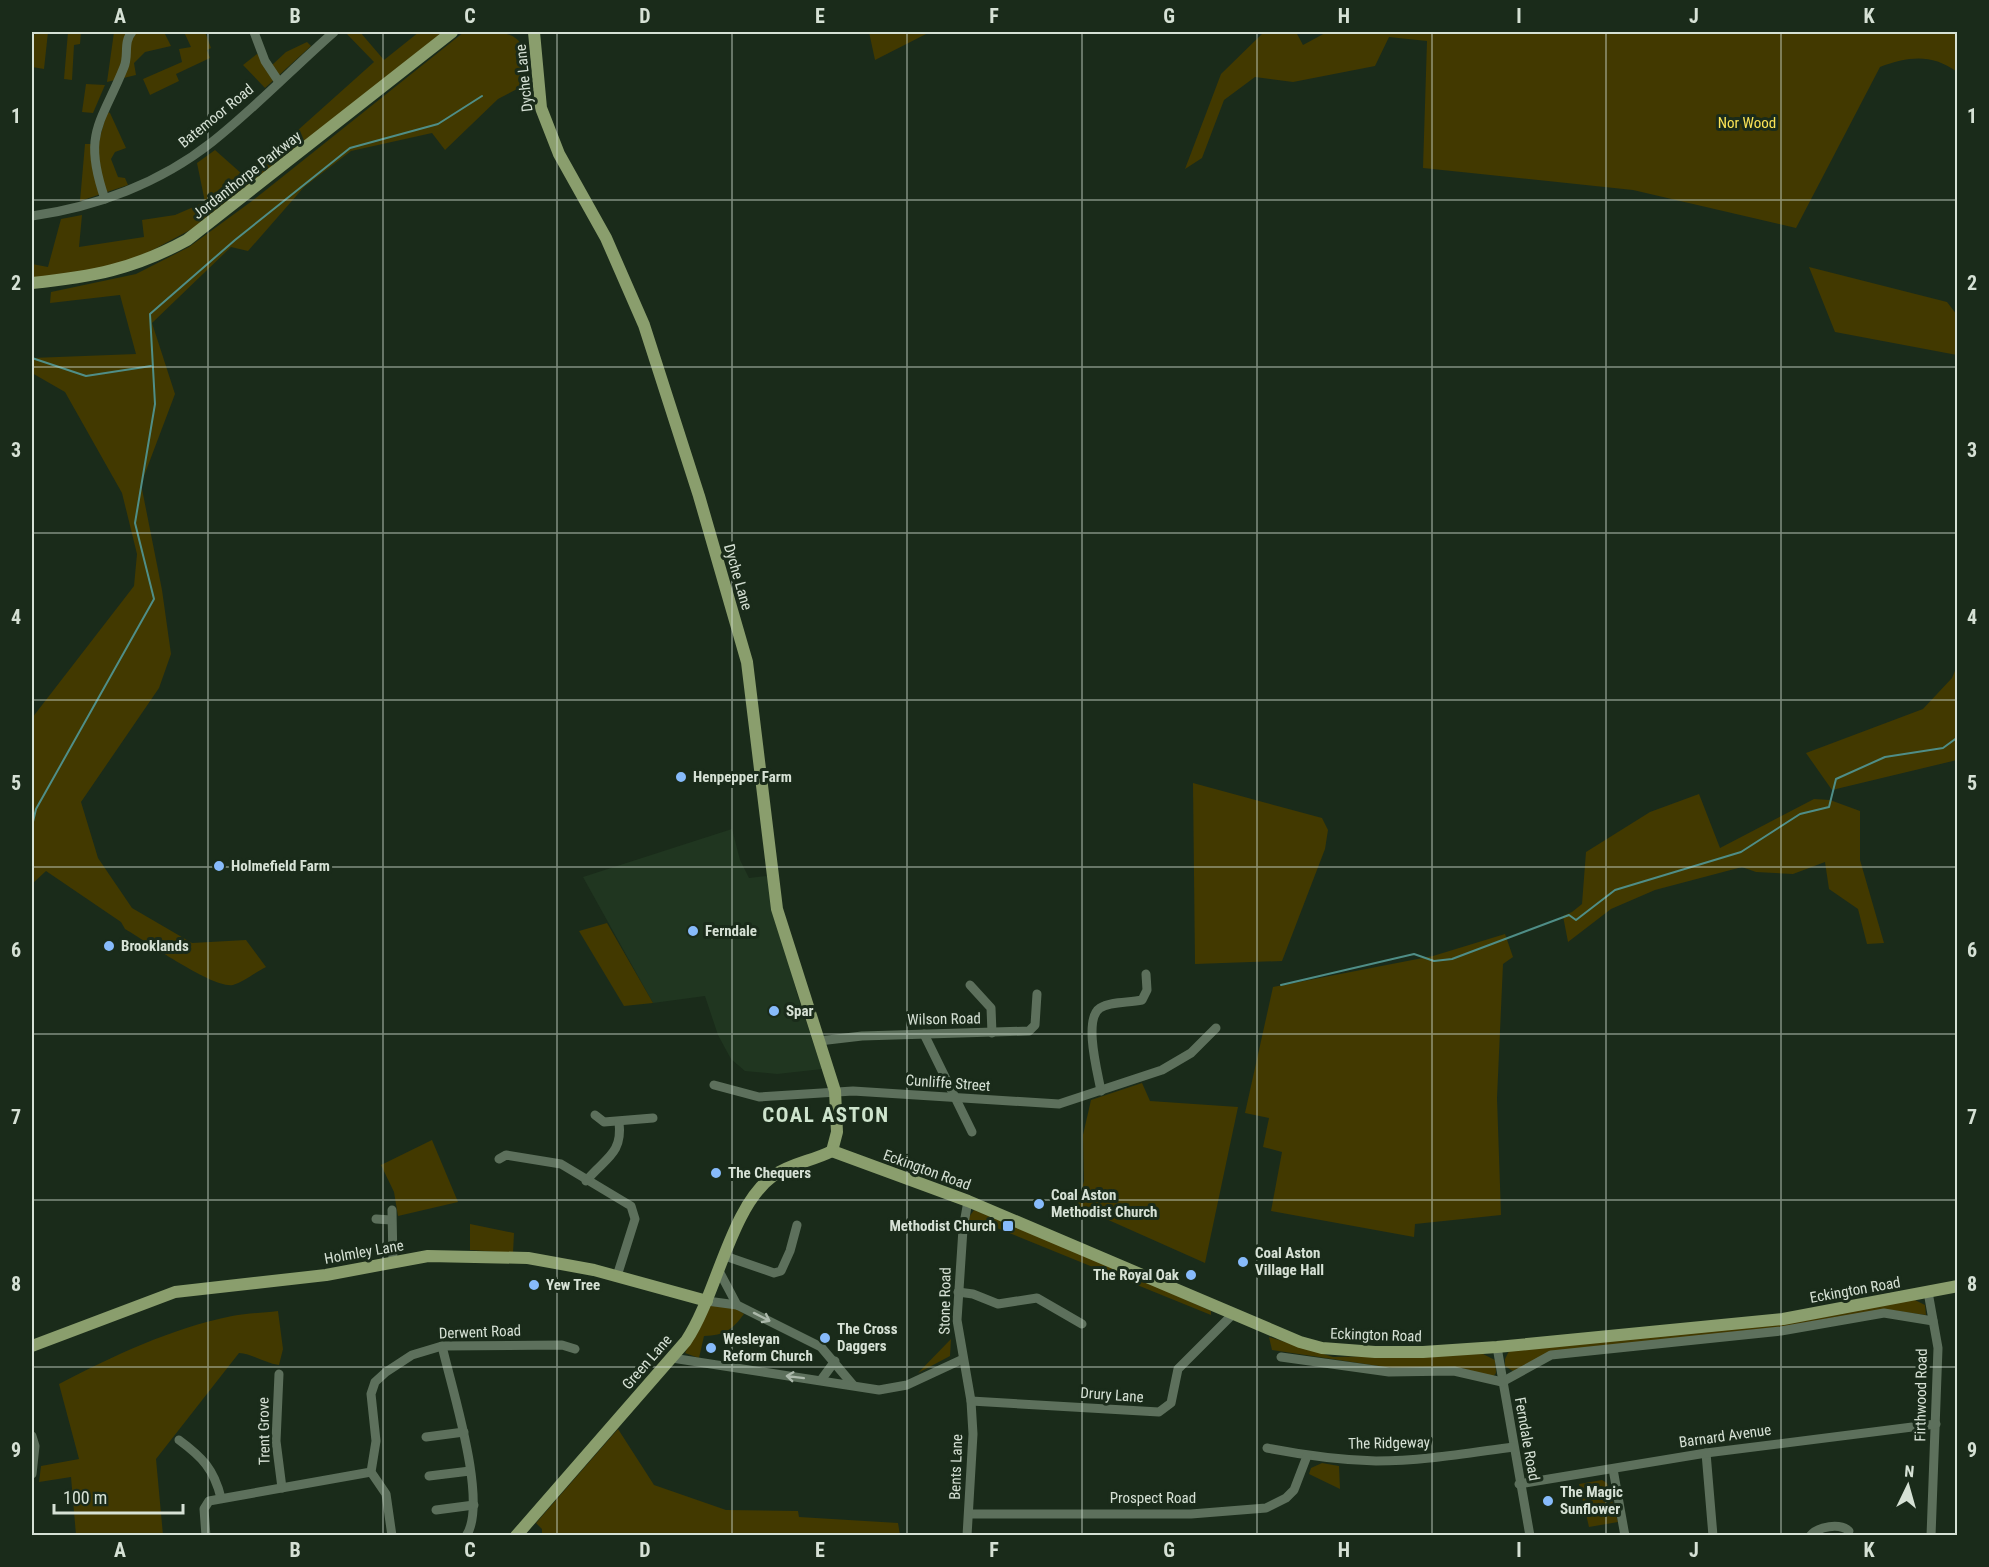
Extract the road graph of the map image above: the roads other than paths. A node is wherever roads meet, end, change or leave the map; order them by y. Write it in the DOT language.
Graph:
graph roads {
  1 [pos="132,32"];
  2 [pos="254,32"];
  3 [pos="334,32"];
  4 [pos="452,32"];
  5 [pos="534,32"];
  6 [pos="279,82"];
  7 [pos="105,199"];
  8 [pos="32,216"];
  9 [pos="32,283"];
  10 [pos="1146,974"];
  11 [pos="970,985"];
  12 [pos="1037,994"];
  13 [pos="1216,1028"];
  14 [pos="992,1033"];
  15 [pos="924,1034"];
  16 [pos="819,1041"];
  17 [pos="714,1085"];
  18 [pos="835,1090"];
  19 [pos="1101,1091"];
  20 [pos="956,1099"];
  21 [pos="595,1115"];
  22 [pos="653,1118"];
  23 [pos="619,1122"];
  24 [pos="972,1132"];
  25 [pos="832,1151"];
  26 [pos="524,1158"];
  27 [pos="499,1159"];
  28 [pos="522,1169"];
  29 [pos="586,1180"];
  30 [pos="968,1201"];
  31 [pos="376,1219"];
  32 [pos="797,1225"];
  33 [pos="725,1256"];
  34 [pos="393,1263"];
  35 [pos="718,1271"];
  36 [pos="617,1276"];
  37 [pos="1958,1286"];
  38 [pos="958,1292"];
  39 [pos="1928,1292"];
  40 [pos="707,1301"];
  41 [pos="737,1305"];
  42 [pos="1233,1314"];
  43 [pos="1934,1321"];
  44 [pos="1082,1323"];
  45 [pos="32,1346"];
  46 [pos="442,1346"];
  47 [pos="1497,1347"];
  48 [pos="575,1349"];
  49 [pos="1281,1357"];
  50 [pos="672,1358"];
  51 [pos="963,1359"];
  52 [pos="835,1361"];
  53 [pos="279,1374"];
  54 [pos="821,1380"];
  55 [pos="1502,1382"];
  56 [pos="853,1385"];
  57 [pos="971,1401"];
  58 [pos="1936,1424"];
  59 [pos="464,1432"];
  60 [pos="32,1436"];
  61 [pos="426,1437"];
  62 [pos="178,1440"];
  63 [pos="187,1446"];
  64 [pos="1513,1447"];
  65 [pos="1267,1448"];
  66 [pos="1706,1453"];
  67 [pos="179,1455"];
  68 [pos="1307,1456"];
  69 [pos="1613,1469"];
  70 [pos="470,1470"];
  71 [pos="371,1472"];
  72 [pos="32,1474"];
  73 [pos="429,1476"];
  74 [pos="1519,1484"];
  75 [pos="282,1488"];
  76 [pos="221,1497"];
  77 [pos="474,1505"];
  78 [pos="436,1510"];
  79 [pos="969,1514"];
  80 [pos="1849,1531"];
  81 [pos="206,1536"];
  82 [pos="392,1536"];
  83 [pos="466,1536"];
  84 [pos="516,1536"];
  85 [pos="968,1536"];
  86 [pos="1530,1536"];
  87 [pos="1625,1536"];
  88 [pos="1713,1536"];
  89 [pos="1810,1536"];
  90 [pos="1931,1536"];
  1 -- 7 [label="street"];
  2 -- 6 [label="street"];
  3 -- 6 [label="street, Batemoor Road"];
  4 -- 9 [label="main road, Jordanthorpe Parkway"];
  5 -- 16 [label="main road, Dyche Lane"];
  6 -- 7 [label="street, Batemoor Road"];
  7 -- 8 [label="street, Batemoor Road"];
  10 -- 19 [label="street"];
  11 -- 14 [label="street"];
  12 -- 14 [label="street, Wilson Road"];
  13 -- 19 [label="street, Cunliffe Street"];
  14 -- 15 [label="street, Wilson Road"];
  15 -- 16 [label="street, Wilson Road"];
  15 -- 20 [label="street"];
  16 -- 18 [label="main road, Dyche Lane"];
  17 -- 18 [label="street, Cunliffe Street"];
  18 -- 20 [label="street, Cunliffe Street"];
  18 -- 25 [label="main road, Dyche Lane"];
  19 -- 20 [label="street, Cunliffe Street"];
  20 -- 24 [label="street"];
  21 -- 23 [label="street"];
  22 -- 23 [label="street"];
  23 -- 29 [label="street"];
  25 -- 30 [label="main road, Eckington Road"];
  25 -- 33 [label="main road, Green Lane"];
  26 -- 27 [label="street"];
  26 -- 28 [label="street"];
  26 -- 29 [label="street"];
  29 -- 36 [label="street"];
  30 -- 38 [label="street, Stone Road"];
  30 -- 42 [label="main road, Eckington Road"];
  31 -- 34 [label="street"];
  32 -- 33 [label="street"];
  33 -- 35 [label="main road, Green Lane"];
  34 -- 36 [label="main road, Holmley Lane"];
  34 -- 45 [label="main road, Holmley Lane"];
  35 -- 40 [label="main road, Green Lane"];
  35 -- 41 [label="street"];
  36 -- 40 [label="main road, Holmley Lane"];
  37 -- 39 [label="main road, Eckington Road"];
  38 -- 44 [label="street"];
  38 -- 51 [label="street, Stone Road"];
  39 -- 43 [label="street, Firthwood Road"];
  39 -- 47 [label="main road, Eckington Road"];
  40 -- 41 [label="street"];
  40 -- 50 [label="main road, Green Lane"];
  41 -- 52 [label="street, one-way"];
  42 -- 47 [label="main road, Eckington Road"];
  42 -- 57 [label="street, Drury Lane"];
  43 -- 55 [label="street, Eckington Road"];
  43 -- 58 [label="street, Firthwood Road"];
  46 -- 48 [label="street, Derwent Road"];
  46 -- 59 [label="street"];
  46 -- 71 [label="street, Derwent Road"];
  47 -- 55 [label="street, Ferndale Road"];
  49 -- 55 [label="street, Eckington Road"];
  54 -- 50 [label="street, one-way"];
  50 -- 84 [label="main road, Green Lane"];
  51 -- 56 [label="street"];
  51 -- 57 [label="street, Stone Road"];
  52 -- 54 [label="street"];
  52 -- 56 [label="street"];
  53 -- 75 [label="street, Trent Grove"];
  54 -- 56 [label="street"];
  55 -- 64 [label="street, Ferndale Road"];
  57 -- 79 [label="street, Bents Lane"];
  58 -- 66 [label="street, Barnard Avenue"];
  58 -- 90 [label="street, Firthwood Road"];
  59 -- 61 [label="street"];
  59 -- 70 [label="street"];
  60 -- 72 [label="street"];
  62 -- 63 [label="street"];
  63 -- 67 [label="street"];
  63 -- 76 [label="street"];
  64 -- 68 [label="street, The Ridgeway"];
  64 -- 74 [label="street, Ferndale Road"];
  65 -- 68 [label="street, The Ridgeway"];
  66 -- 69 [label="street, Barnard Avenue"];
  66 -- 88 [label="street"];
  68 -- 79 [label="street, Prospect Road"];
  69 -- 74 [label="street, Barnard Avenue"];
  69 -- 87 [label="street"];
  70 -- 73 [label="street"];
  70 -- 77 [label="street"];
  71 -- 75 [label="street"];
  71 -- 82 [label="street"];
  74 -- 86 [label="street, Ferndale Road"];
  75 -- 76 [label="street"];
  76 -- 81 [label="street"];
  77 -- 78 [label="street"];
  77 -- 83 [label="street"];
  79 -- 85 [label="street, Bents Lane"];
  80 -- 89 [label="street"];
}
